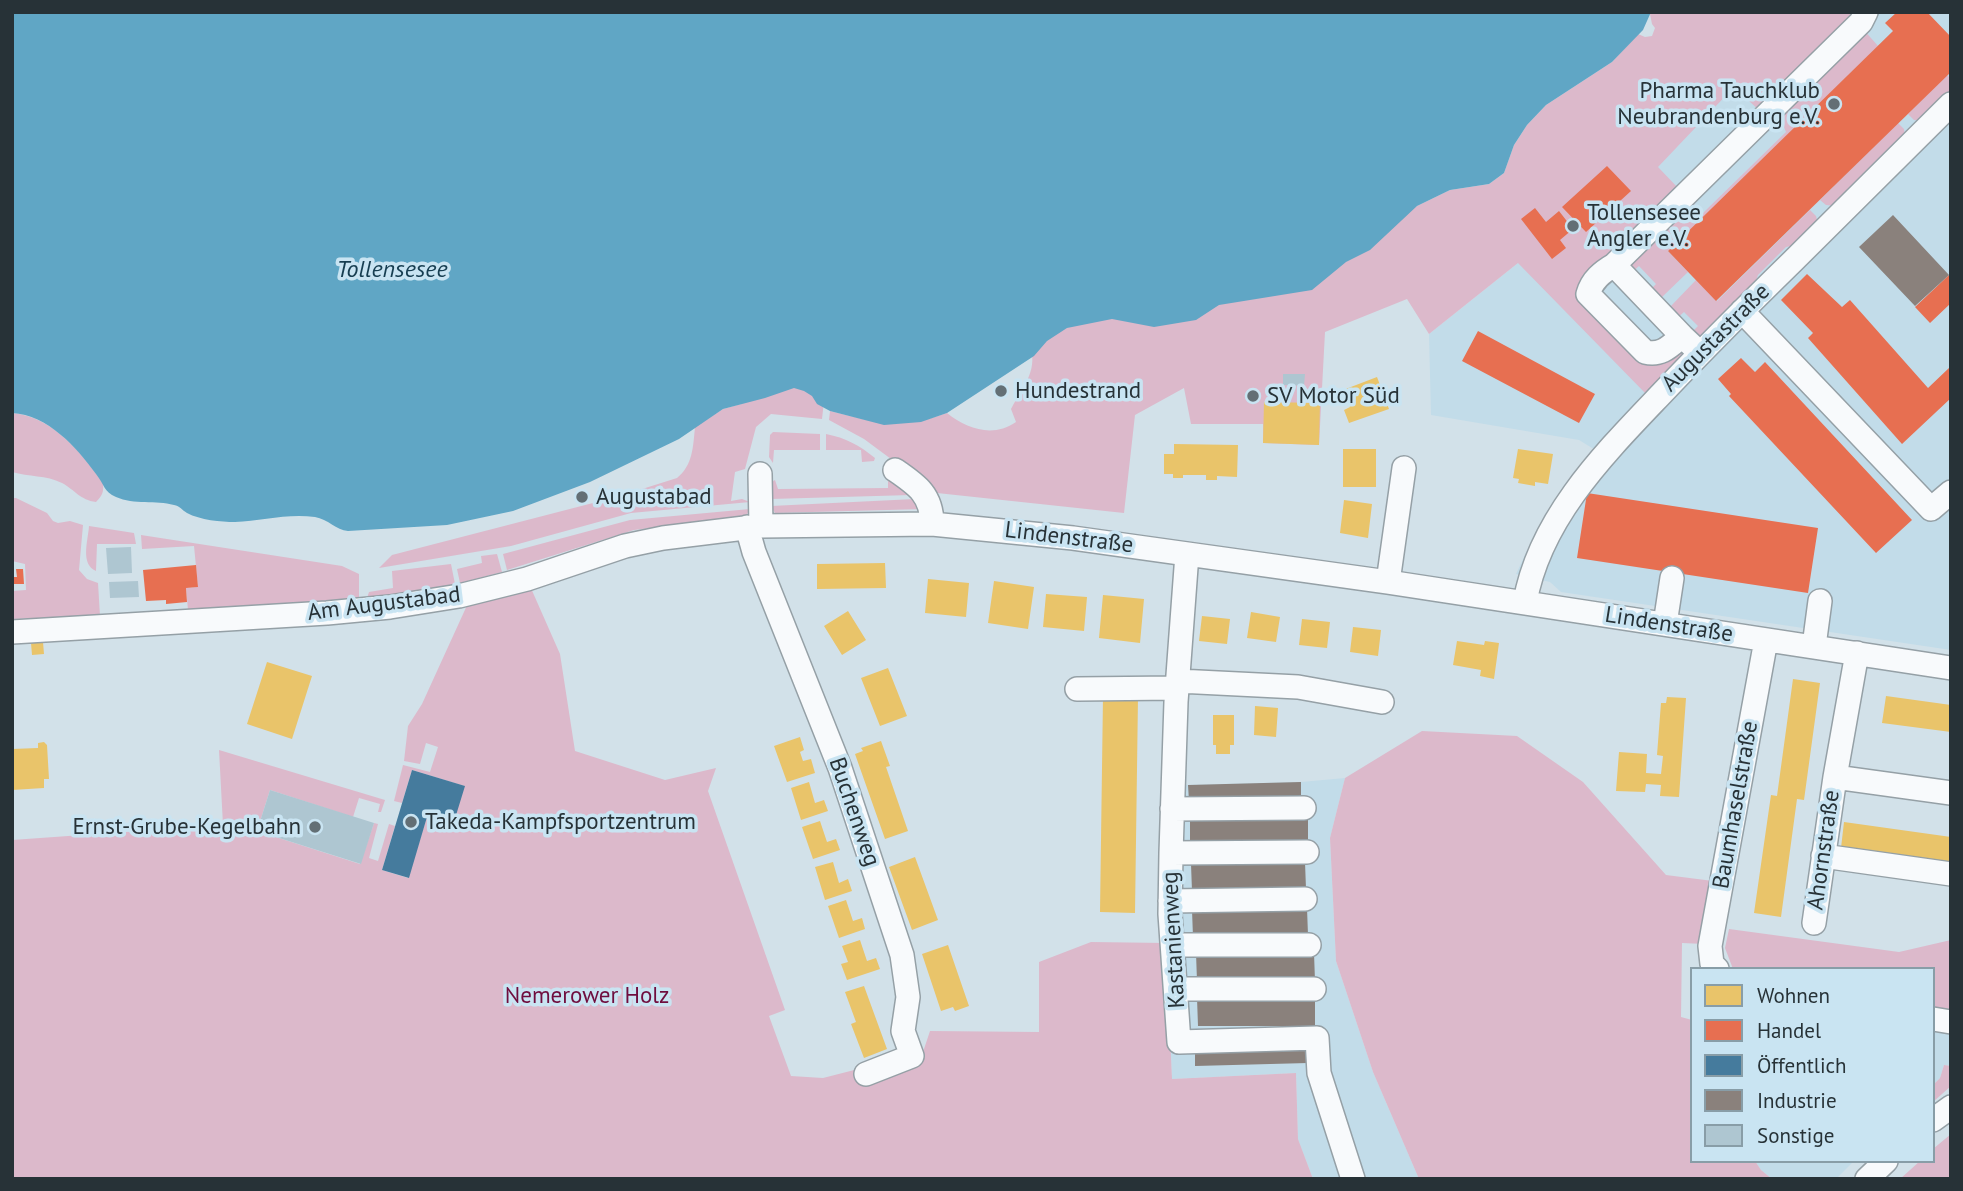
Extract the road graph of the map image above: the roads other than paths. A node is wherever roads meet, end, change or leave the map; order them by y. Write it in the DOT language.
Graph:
graph roads {
  1 [pos="1866,12"];
  2 [pos="1951,104"];
  3 [pos="1614,265"];
  4 [pos="1742,311"];
  5 [pos="1682,336"];
  6 [pos="1700,354"];
  7 [pos="1404,468"];
  8 [pos="895,470"];
  9 [pos="760,474"];
  10 [pos="1951,492"];
  11 [pos="932,524"];
  12 [pos="754,527"];
  13 [pos="1187,554"];
  14 [pos="1672,579"];
  15 [pos="1388,582"];
  16 [pos="1820,601"];
  17 [pos="1525,602"];
  18 [pos="1665,624"];
  19 [pos="12,632"];
  20 [pos="1766,639"];
  21 [pos="1814,646"];
  22 [pos="1857,653"];
  23 [pos="1951,668"];
  24 [pos="1177,685"];
  25 [pos="1077,689"];
  26 [pos="1382,702"];
  27 [pos="1835,777"];
  28 [pos="1951,793"];
  29 [pos="1304,808"];
  30 [pos="1172,809"];
  31 [pos="1307,852"];
  32 [pos="1171,853"];
  33 [pos="1824,856"];
  34 [pos="1951,874"];
  35 [pos="1305,899"];
  36 [pos="1170,907"];
  37 [pos="1814,923"];
  38 [pos="1173,945"];
  39 [pos="1308,945"];
  40 [pos="1715,967"];
  41 [pos="1176,989"];
  42 [pos="1314,989"];
  43 [pos="866,1074"];
  44 [pos="1951,1107"];
  45 [pos="1935,1119"];
  46 [pos="1884,1163"];
  47 [pos="1353,1179"];
  48 [pos="1867,1179"];
  1 -- 3 [label="street"];
  2 -- 4 [label="street, Augustastraße"];
  3 -- 5 [label="street"];
  3 -- 5 [label="street"];
  4 -- 6 [label="street, Augustastraße"];
  4 -- 10 [label="street"];
  5 -- 6 [label="street"];
  6 -- 17 [label="street, Augustastraße"];
  7 -- 15 [label="street"];
  8 -- 11 [label="street"];
  9 -- 12 [label="street, Buchenweg"];
  11 -- 12 [label="street, Lindenstraße"];
  11 -- 13 [label="street, Lindenstraße"];
  12 -- 19 [label="street, Am Augustabad"];
  12 -- 43 [label="street, Buchenweg"];
  13 -- 15 [label="street, Lindenstraße"];
  13 -- 24 [label="street, Kastanienweg"];
  14 -- 18 [label="street"];
  15 -- 17 [label="street, Lindenstraße"];
  16 -- 21 [label="street"];
  17 -- 18 [label="street, Lindenstraße"];
  18 -- 20 [label="street, Lindenstraße"];
  20 -- 21 [label="street, Lindenstraße"];
  20 -- 40 [label="street, Baumhaselstraße"];
  21 -- 22 [label="street, Lindenstraße"];
  22 -- 23 [label="street, Lindenstraße"];
  22 -- 27 [label="street, Ahornstraße"];
  24 -- 25 [label="street"];
  24 -- 26 [label="street"];
  24 -- 30 [label="street, Kastanienweg"];
  27 -- 28 [label="street, Ahornstraße"];
  27 -- 33 [label="street, Ahornstraße"];
  29 -- 30 [label="street"];
  30 -- 32 [label="street, Kastanienweg"];
  31 -- 32 [label="street"];
  32 -- 36 [label="street, Kastanienweg"];
  33 -- 34 [label="street"];
  33 -- 37 [label="street, Ahornstraße"];
  35 -- 36 [label="street"];
  36 -- 38 [label="street, Kastanienweg"];
  38 -- 39 [label="street"];
  38 -- 41 [label="street, Kastanienweg"];
  41 -- 42 [label="street"];
  41 -- 47 [label="street, Kastanienweg"];
  44 -- 45 [label="street"];
  46 -- 48 [label="street"];
}
